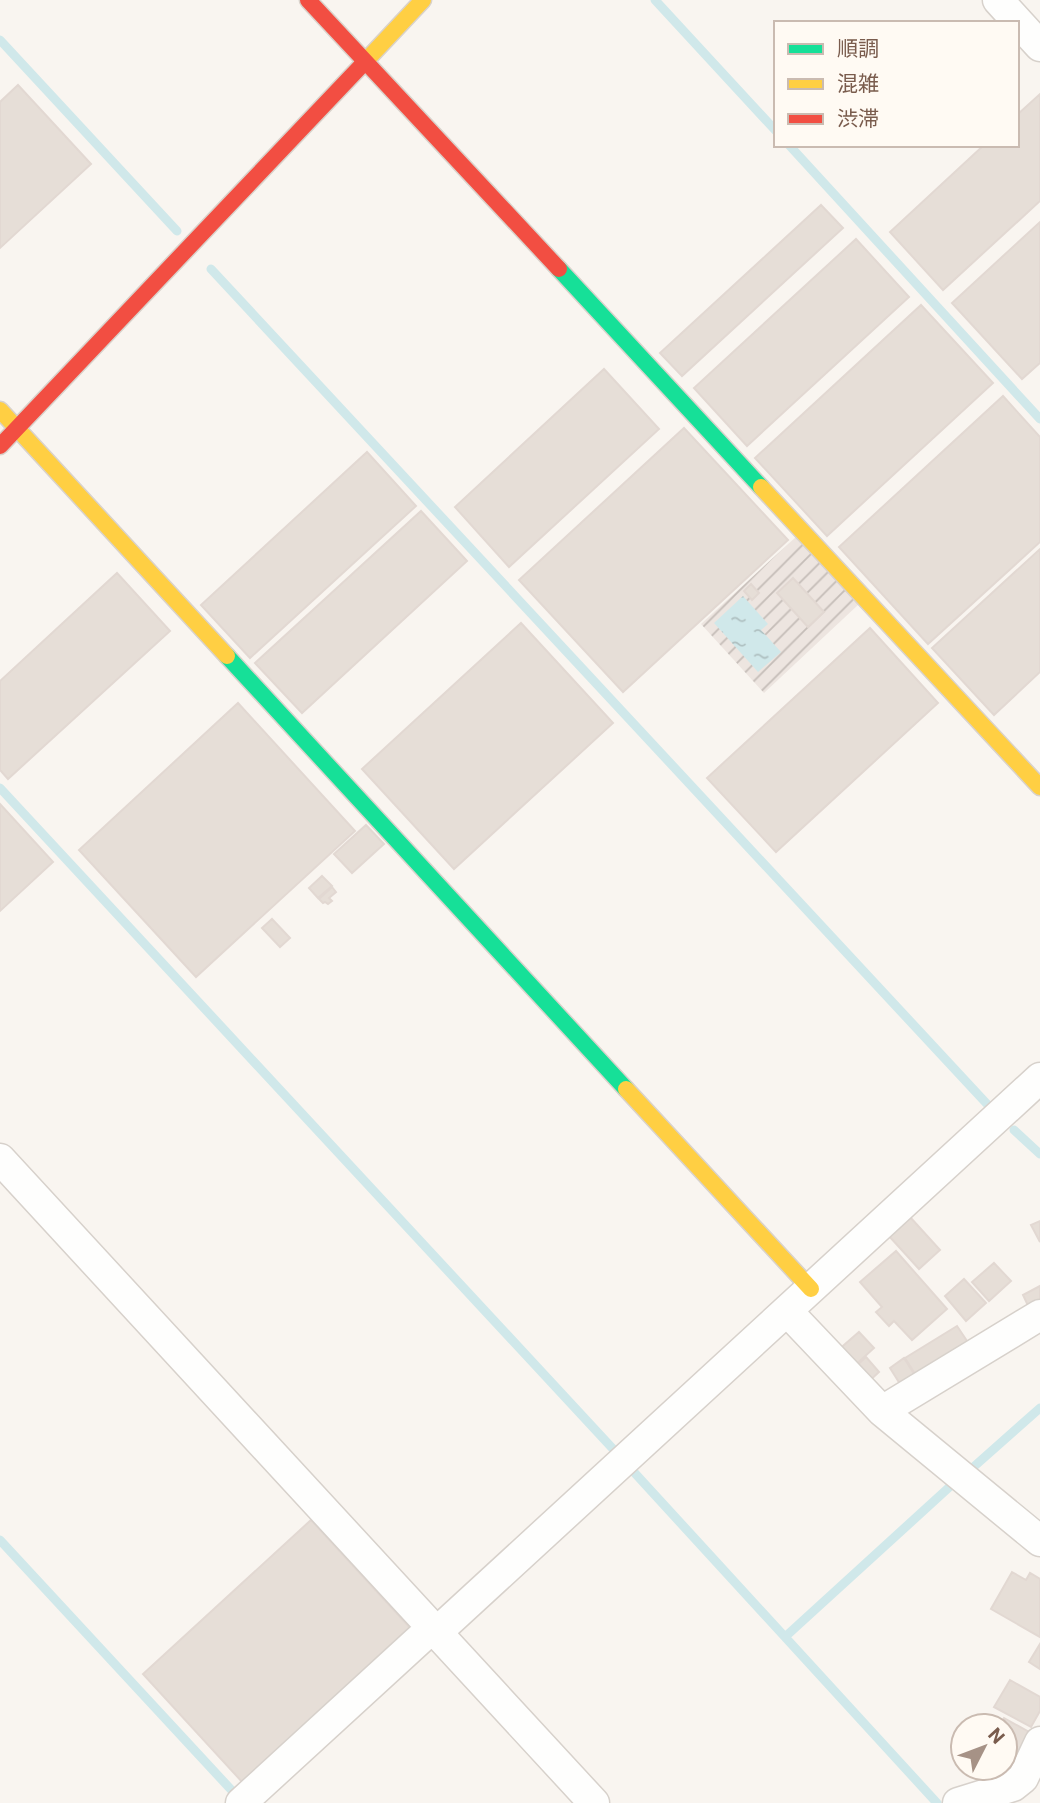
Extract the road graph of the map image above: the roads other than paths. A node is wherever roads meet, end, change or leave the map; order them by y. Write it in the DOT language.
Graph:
graph roads {
  1 [pos="308,0"];
  2 [pos="423,0"];
  3 [pos="998,0"];
  4 [pos="1017,21"];
  5 [pos="1019,23"];
  6 [pos="1040,46"];
  7 [pos="365,61"];
  8 [pos="0,410"];
  9 [pos="17,428"];
  10 [pos="0,446"];
  11 [pos="1040,787"];
  12 [pos="1040,1078"];
  13 [pos="0,1159"];
  14 [pos="810,1289"];
  15 [pos="787,1311"];
  16 [pos="1040,1315"];
  17 [pos="882,1411"];
  18 [pos="1040,1541"];
  19 [pos="434,1630"];
  20 [pos="1040,1742"];
  21 [pos="241,1803"];
  22 [pos="594,1803"];
  23 [pos="958,1803"];
  1 -- 7 [label="street"];
  2 -- 7 [label="street"];
  3 -- 4 [label="street"];
  5 -- 6 [label="street"];
  7 -- 9 [label="street"];
  7 -- 11 [label="street"];
  8 -- 9 [label="street"];
  9 -- 10 [label="street"];
  9 -- 14 [label="street"];
  12 -- 14 [label="street"];
  13 -- 19 [label="street"];
  14 -- 15 [label="street"];
  15 -- 17 [label="street"];
  15 -- 19 [label="street"];
  16 -- 17 [label="street"];
  17 -- 18 [label="street"];
  19 -- 21 [label="street"];
  19 -- 22 [label="street"];
  20 -- 23 [label="street"];
}
